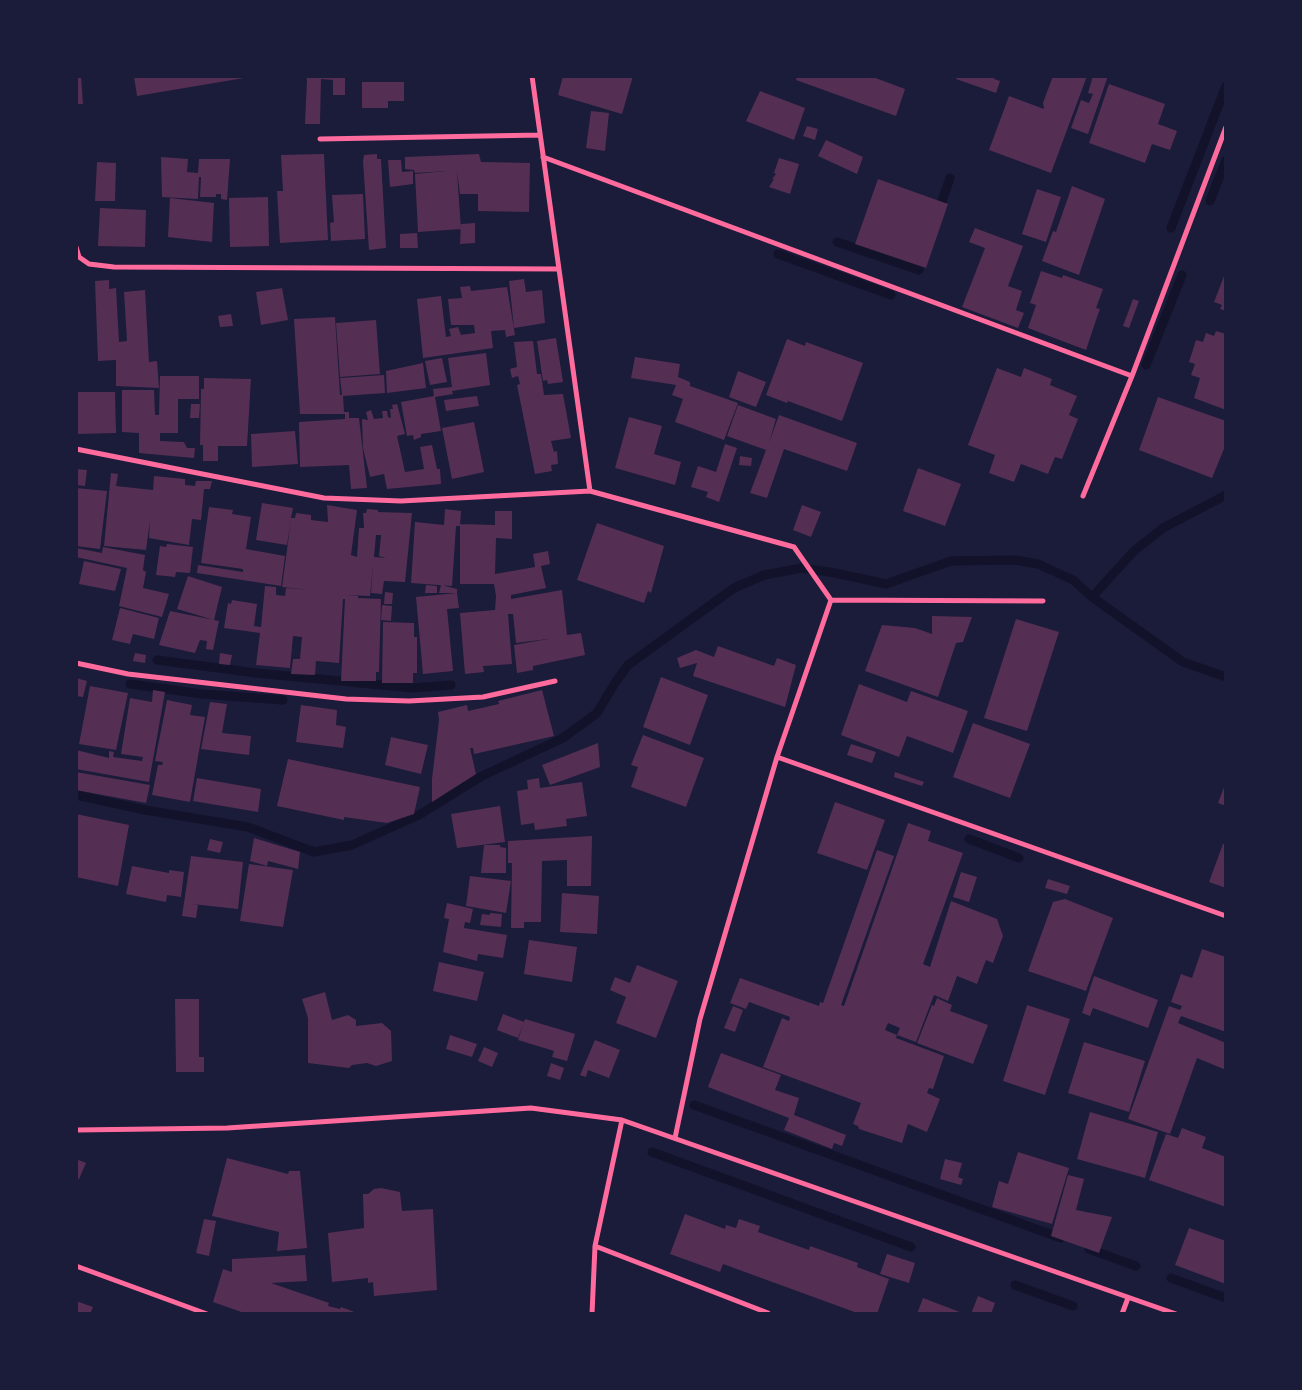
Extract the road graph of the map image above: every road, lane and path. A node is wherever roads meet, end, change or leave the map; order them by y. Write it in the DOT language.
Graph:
graph roads {
  1 [pos="532,76"];
  2 [pos="1226,127"];
  3 [pos="540,135"];
  4 [pos="320,140"];
  5 [pos="543,157"];
  6 [pos="76,246"];
  7 [pos="559,268"];
  8 [pos="1132,376"];
  9 [pos="76,450"];
  10 [pos="590,491"];
  11 [pos="1083,496"];
  12 [pos="831,600"];
  13 [pos="1043,601"];
  14 [pos="76,663"];
  15 [pos="555,680"];
  16 [pos="777,757"];
  17 [pos="1226,916"];
  18 [pos="622,1120"];
  19 [pos="76,1130"];
  20 [pos="675,1138"];
  21 [pos="595,1246"];
  22 [pos="76,1266"];
  23 [pos="1128,1298"];
  24 [pos="768,1313"];
  25 [pos="207,1314"];
  26 [pos="592,1314"];
  27 [pos="1122,1314"];
  28 [pos="1176,1314"];
  1 -- 3 [label="street"];
  2 -- 8 [label="street"];
  3 -- 4 [label="street"];
  3 -- 5 [label="street"];
  5 -- 7 [label="street"];
  5 -- 8 [label="street"];
  6 -- 7 [label="street"];
  7 -- 10 [label="street"];
  8 -- 11 [label="street"];
  9 -- 10 [label="street"];
  10 -- 12 [label="street"];
  12 -- 13 [label="street"];
  12 -- 16 [label="street"];
  14 -- 15 [label="street"];
  16 -- 17 [label="street"];
  16 -- 20 [label="street"];
  18 -- 19 [label="street"];
  18 -- 20 [label="street"];
  18 -- 21 [label="street"];
  20 -- 23 [label="street"];
  21 -- 24 [label="street"];
  21 -- 26 [label="street"];
  22 -- 25 [label="street"];
  23 -- 27 [label="street"];
  23 -- 28 [label="street"];
}
